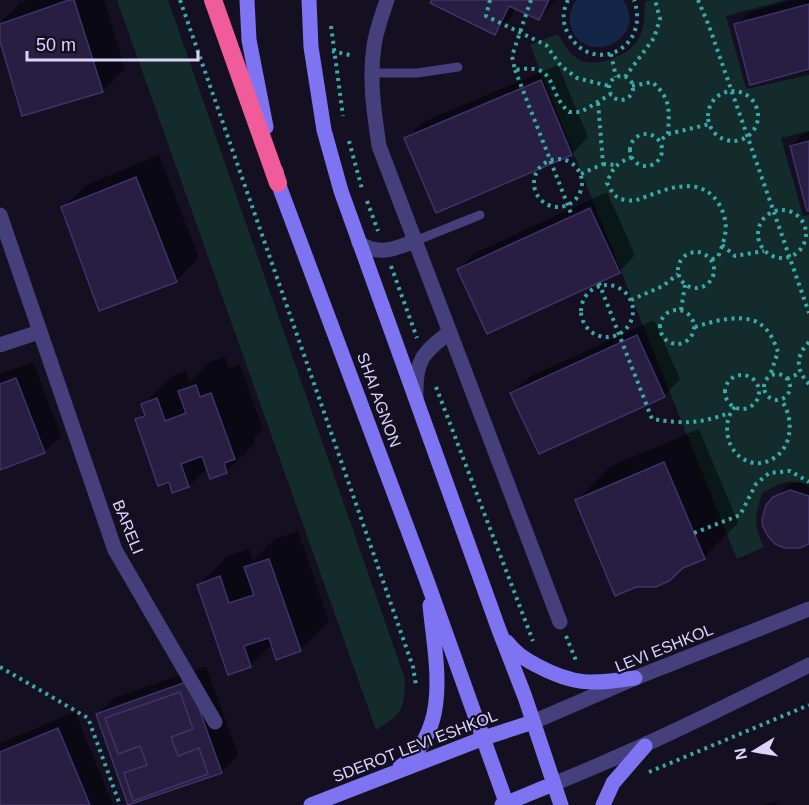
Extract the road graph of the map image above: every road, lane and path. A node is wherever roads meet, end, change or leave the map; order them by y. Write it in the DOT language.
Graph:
graph roads {
  1 [pos="180,0"];
  2 [pos="213,0"];
  3 [pos="247,0"];
  4 [pos="309,0"];
  5 [pos="387,0"];
  6 [pos="490,0"];
  7 [pos="531,0"];
  8 [pos="568,0"];
  9 [pos="634,0"];
  10 [pos="656,0"];
  11 [pos="698,0"];
  12 [pos="519,32"];
  13 [pos="311,47"];
  14 [pos="611,54"];
  15 [pos="372,66"];
  16 [pos="458,67"];
  17 [pos="515,70"];
  18 [pos="625,76"];
  19 [pos="616,77"];
  20 [pos="609,86"];
  21 [pos="632,86"];
  22 [pos="732,91"];
  23 [pos="611,94"];
  24 [pos="598,101"];
  25 [pos="710,124"];
  26 [pos="668,134"];
  27 [pos="747,135"];
  28 [pos="660,141"];
  29 [pos="632,157"];
  30 [pos="550,161"];
  31 [pos="603,164"];
  32 [pos="619,165"];
  33 [pos="581,174"];
  34 [pos="278,183"];
  35 [pos="568,205"];
  36 [pos="774,212"];
  37 [pos="0,215"];
  38 [pos="480,215"];
  39 [pos="572,216"];
  40 [pos="415,241"];
  41 [pos="359,243"];
  42 [pos="722,245"];
  43 [pos="764,250"];
  44 [pos="790,258"];
  45 [pos="710,260"];
  46 [pos="678,274"];
  47 [pos="599,284"];
  48 [pos="685,285"];
  49 [pos="631,300"];
  50 [pos="681,310"];
  51 [pos="809,313"];
  52 [pos="694,327"];
  53 [pos="39,332"];
  54 [pos="450,332"];
  55 [pos="619,334"];
  56 [pos="809,342"];
  57 [pos="0,345"];
  58 [pos="801,373"];
  59 [pos="770,375"];
  60 [pos="787,379"];
  61 [pos="809,384"];
  62 [pos="761,388"];
  63 [pos="416,400"];
  64 [pos="781,400"];
  65 [pos="735,407"];
  66 [pos="729,413"];
  67 [pos="809,482"];
  68 [pos="694,533"];
  69 [pos="427,581"];
  70 [pos="809,609"];
  71 [pos="560,622"];
  72 [pos="499,630"];
  73 [pos="809,664"];
  74 [pos="0,667"];
  75 [pos="635,678"];
  76 [pos="586,683"];
  77 [pos="417,692"];
  78 [pos="809,705"];
  79 [pos="214,722"];
  80 [pos="533,722"];
  81 [pos="484,738"];
  82 [pos="645,746"];
  83 [pos="390,774"];
  84 [pos="645,774"];
  85 [pos="553,784"];
  86 [pos="505,804"];
  87 [pos="120,805"];
  88 [pos="311,805"];
  89 [pos="561,805"];
  90 [pos="603,805"];
  1 -- 77 [label="path"];
  2 -- 34 [label="highway"];
  3 -- 34 [label="main road, SHAI AGNON"];
  4 -- 13 [label="main road"];
  5 -- 15 [label="street"];
  6 -- 12 [label="path"];
  7 -- 12 [label="path"];
  8 -- 14 [label="path"];
  9 -- 14 [label="path"];
  10 -- 18 [label="path"];
  11 -- 22 [label="path"];
  12 -- 17 [label="path"];
  12 -- 20 [label="path"];
  13 -- 15 [label="path"];
  13 -- 41 [label="main road"];
  14 -- 19 [label="path"];
  15 -- 16 [label="lane"];
  15 -- 40 [label="street"];
  17 -- 24 [label="path"];
  17 -- 30 [label="path"];
  18 -- 19 [label="path"];
  18 -- 21 [label="path"];
  19 -- 20 [label="path"];
  20 -- 23 [label="path"];
  21 -- 23 [label="path"];
  21 -- 26 [label="path"];
  22 -- 25 [label="path"];
  22 -- 27 [label="path"];
  22 -- 27 [label="path"];
  23 -- 24 [label="path"];
  24 -- 31 [label="path"];
  25 -- 26 [label="path"];
  25 -- 27 [label="path"];
  26 -- 28 [label="path"];
  27 -- 36 [label="path"];
  28 -- 29 [label="path"];
  28 -- 29 [label="path"];
  29 -- 32 [label="path"];
  30 -- 33 [label="path"];
  30 -- 35 [label="path"];
  30 -- 35 [label="path"];
  31 -- 32 [label="path"];
  31 -- 33 [label="path"];
  32 -- 42 [label="path"];
  33 -- 35 [label="path"];
  34 -- 69 [label="main road, SHAI AGNON"];
  35 -- 39 [label="path"];
  36 -- 43 [label="path"];
  36 -- 44 [label="path"];
  36 -- 44 [label="path"];
  37 -- 53 [label="street, BARELI"];
  38 -- 40 [label="lane"];
  40 -- 41 [label="street"];
  40 -- 54 [label="street"];
  41 -- 63 [label="main road"];
  42 -- 43 [label="path"];
  42 -- 45 [label="path"];
  43 -- 44 [label="path"];
  44 -- 51 [label="path"];
  45 -- 46 [label="path"];
  45 -- 48 [label="path"];
  46 -- 48 [label="path"];
  46 -- 49 [label="path"];
  47 -- 49 [label="path"];
  47 -- 55 [label="path"];
  47 -- 55 [label="path"];
  48 -- 50 [label="path"];
  49 -- 55 [label="path"];
  50 -- 52 [label="path"];
  50 -- 52 [label="path"];
  52 -- 59 [label="path"];
  53 -- 57 [label="street"];
  53 -- 79 [label="street, BARELI"];
  54 -- 63 [label="street"];
  54 -- 71 [label="street"];
  55 -- 66 [label="path"];
  56 -- 58 [label="path"];
  58 -- 60 [label="path"];
  58 -- 61 [label="path"];
  59 -- 60 [label="path"];
  59 -- 62 [label="path"];
  60 -- 64 [label="path"];
  62 -- 64 [label="path"];
  62 -- 65 [label="path"];
  62 -- 65 [label="path"];
  63 -- 72 [label="main road"];
  64 -- 66 [label="path"];
  65 -- 66 [label="path"];
  67 -- 68 [label="path"];
  69 -- 81 [label="main road, SHAI AGNON"];
  69 -- 83 [label="main road"];
  70 -- 75 [label="street, LEVI ESHKOL"];
  71 -- 76 [label="path"];
  72 -- 76 [label="main road"];
  72 -- 80 [label="main road"];
  73 -- 82 [label="street"];
  74 -- 87 [label="path"];
  75 -- 76 [label="main road"];
  75 -- 80 [label="street, LEVI ESHKOL"];
  78 -- 84 [label="path"];
  80 -- 81 [label="main road, SDEROT LEVI ESHKOL"];
  80 -- 85 [label="main road"];
  81 -- 83 [label="main road, SDEROT LEVI ESHKOL"];
  81 -- 86 [label="main road, SHAI AGNON"];
  82 -- 85 [label="street"];
  82 -- 90 [label="main road"];
  83 -- 88 [label="main road, SDEROT LEVI ESHKOL"];
  85 -- 86 [label="main road"];
  85 -- 89 [label="main road"];
}
